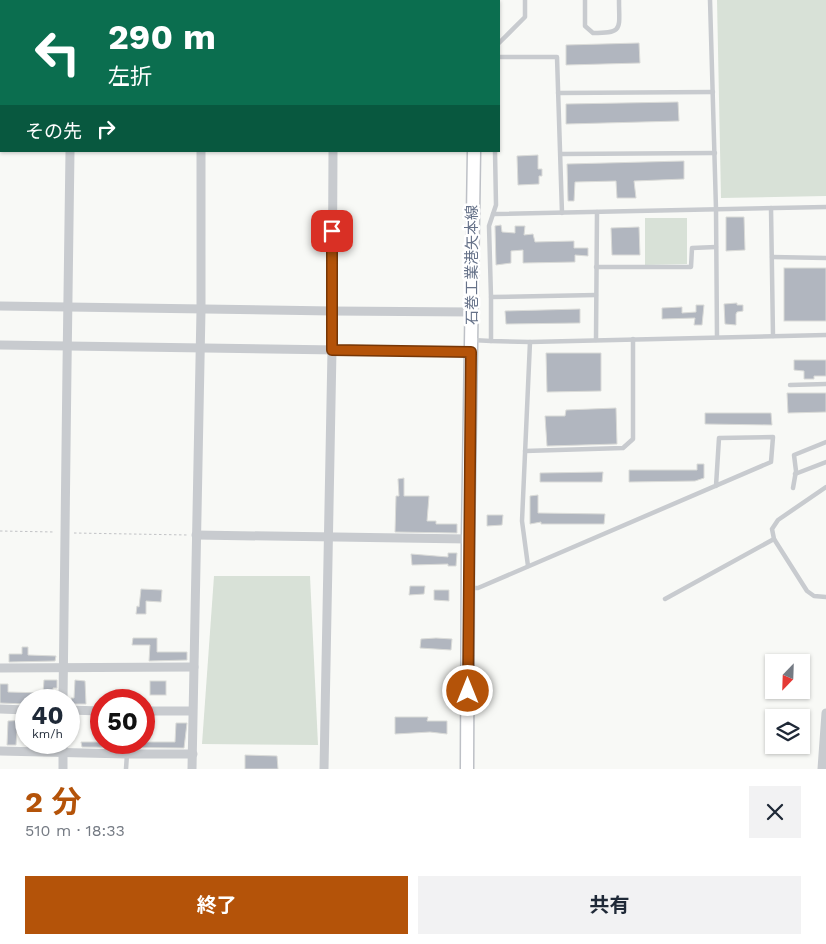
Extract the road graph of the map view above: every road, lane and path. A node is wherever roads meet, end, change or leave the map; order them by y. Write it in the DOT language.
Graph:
graph roads {
  1 [pos="525,0"];
  2 [pos="585,0"];
  3 [pos="619,0"];
  4 [pos="710,0"];
  5 [pos="500,42"];
  6 [pos="500,57"];
  7 [pos="713,92"];
  8 [pos="558,93"];
  9 [pos="70,152"];
  10 [pos="202,152"];
  11 [pos="333,152"];
  12 [pos="474,152"];
  13 [pos="495,152"];
  14 [pos="715,153"];
  15 [pos="561,154"];
  16 [pos="826,207"];
  17 [pos="771,208"];
  18 [pos="716,209"];
  19 [pos="597,212"];
  20 [pos="562,213"];
  21 [pos="493,214"];
  22 [pos="716,247"];
  23 [pos="772,258"];
  24 [pos="826,258"];
  25 [pos="596,267"];
  26 [pos="596,295"];
  27 [pos="491,297"];
  28 [pos="0,306"];
  29 [pos="68,307"];
  30 [pos="200,310"];
  31 [pos="332,311"];
  32 [pos="472,312"];
  33 [pos="826,335"];
  34 [pos="773,336"];
  35 [pos="717,337"];
  36 [pos="633,339"];
  37 [pos="596,340"];
  38 [pos="491,341"];
  39 [pos="530,342"];
  40 [pos="0,345"];
  41 [pos="471,346"];
  42 [pos="68,347"];
  43 [pos="200,348"];
  44 [pos="332,350"];
  45 [pos="826,384"];
  46 [pos="790,385"];
  47 [pos="826,442"];
  48 [pos="525,451"];
  49 [pos="826,462"];
  50 [pos="795,474"];
  51 [pos="716,486"];
  52 [pos="826,487"];
  53 [pos="793,488"];
  54 [pos="0,531"];
  55 [pos="64,533"];
  56 [pos="196,535"];
  57 [pos="328,537"];
  58 [pos="468,539"];
  59 [pos="774,539"];
  60 [pos="528,566"];
  61 [pos="468,588"];
  62 [pos="826,597"];
  63 [pos="665,599"];
  64 [pos="63,667"];
  65 [pos="194,667"];
  66 [pos="0,668"];
  67 [pos="63,689"];
  68 [pos="0,709"];
  69 [pos="15,710"];
  70 [pos="155,711"];
  71 [pos="192,711"];
  72 [pos="826,713"];
  73 [pos="0,751"];
  74 [pos="15,751"];
  75 [pos="63,754"];
  76 [pos="127,754"];
  77 [pos="155,754"];
  78 [pos="192,754"];
  79 [pos="63,769"];
  80 [pos="126,769"];
  81 [pos="192,769"];
  82 [pos="324,769"];
  83 [pos="467,769"];
  84 [pos="822,769"];
  1 -- 5 [label="lane"];
  2 -- 3 [label="lane"];
  4 -- 7 [label="lane"];
  6 -- 8 [label="lane"];
  7 -- 8 [label="lane"];
  7 -- 14 [label="lane"];
  8 -- 15 [label="lane"];
  9 -- 29 [label="street"];
  10 -- 30 [label="street"];
  11 -- 31 [label="street"];
  12 -- 32 [label="main road, 石巻工業港矢本線"];
  13 -- 21 [label="lane"];
  14 -- 15 [label="lane"];
  14 -- 18 [label="lane"];
  15 -- 20 [label="lane"];
  16 -- 17 [label="lane"];
  17 -- 18 [label="lane"];
  17 -- 23 [label="lane"];
  18 -- 19 [label="lane"];
  18 -- 22 [label="lane"];
  19 -- 20 [label="lane"];
  19 -- 25 [label="lane"];
  20 -- 21 [label="lane"];
  21 -- 27 [label="lane"];
  22 -- 25 [label="lane"];
  22 -- 35 [label="lane"];
  23 -- 24 [label="lane"];
  23 -- 34 [label="lane"];
  25 -- 26 [label="lane"];
  26 -- 27 [label="lane"];
  26 -- 37 [label="lane"];
  27 -- 38 [label="lane"];
  28 -- 29 [label="street"];
  29 -- 30 [label="street"];
  29 -- 42 [label="street"];
  30 -- 31 [label="street"];
  30 -- 43 [label="street"];
  31 -- 32 [label="street"];
  31 -- 44 [label="street"];
  32 -- 41 [label="main road, 石巻工業港矢本線"];
  33 -- 34 [label="lane"];
  34 -- 35 [label="lane"];
  35 -- 36 [label="lane"];
  36 -- 37 [label="lane"];
  36 -- 48 [label="lane"];
  37 -- 39 [label="lane"];
  38 -- 39 [label="lane"];
  38 -- 41 [label="lane"];
  39 -- 48 [label="lane"];
  40 -- 42 [label="street"];
  41 -- 44 [label="street"];
  41 -- 58 [label="main road, 石巻工業港矢本線"];
  42 -- 43 [label="street"];
  42 -- 55 [label="street"];
  43 -- 44 [label="street"];
  43 -- 56 [label="street"];
  44 -- 57 [label="street"];
  45 -- 46 [label="lane"];
  47 -- 50 [label="lane"];
  48 -- 60 [label="lane"];
  49 -- 50 [label="lane"];
  50 -- 53 [label="lane"];
  51 -- 51 [label="lane"];
  51 -- 60 [label="lane"];
  52 -- 59 [label="lane"];
  54 -- 55 [label="path"];
  55 -- 56 [label="path"];
  55 -- 64 [label="street"];
  56 -- 57 [label="street"];
  56 -- 65 [label="street"];
  57 -- 58 [label="street"];
  57 -- 82 [label="street"];
  58 -- 61 [label="main road, 石巻工業港矢本線"];
  59 -- 62 [label="lane"];
  59 -- 63 [label="lane"];
  60 -- 61 [label="lane"];
  61 -- 83 [label="main road, 石巻工業港矢本線"];
  64 -- 65 [label="street"];
  64 -- 66 [label="street"];
  64 -- 67 [label="street"];
  65 -- 71 [label="street"];
  68 -- 69 [label="street"];
  70 -- 71 [label="street"];
  71 -- 78 [label="street"];
  72 -- 84 [label="street"];
  73 -- 74 [label="street"];
  75 -- 79 [label="street"];
  76 -- 80 [label="lane"];
  77 -- 78 [label="street"];
  78 -- 81 [label="street"];
}
